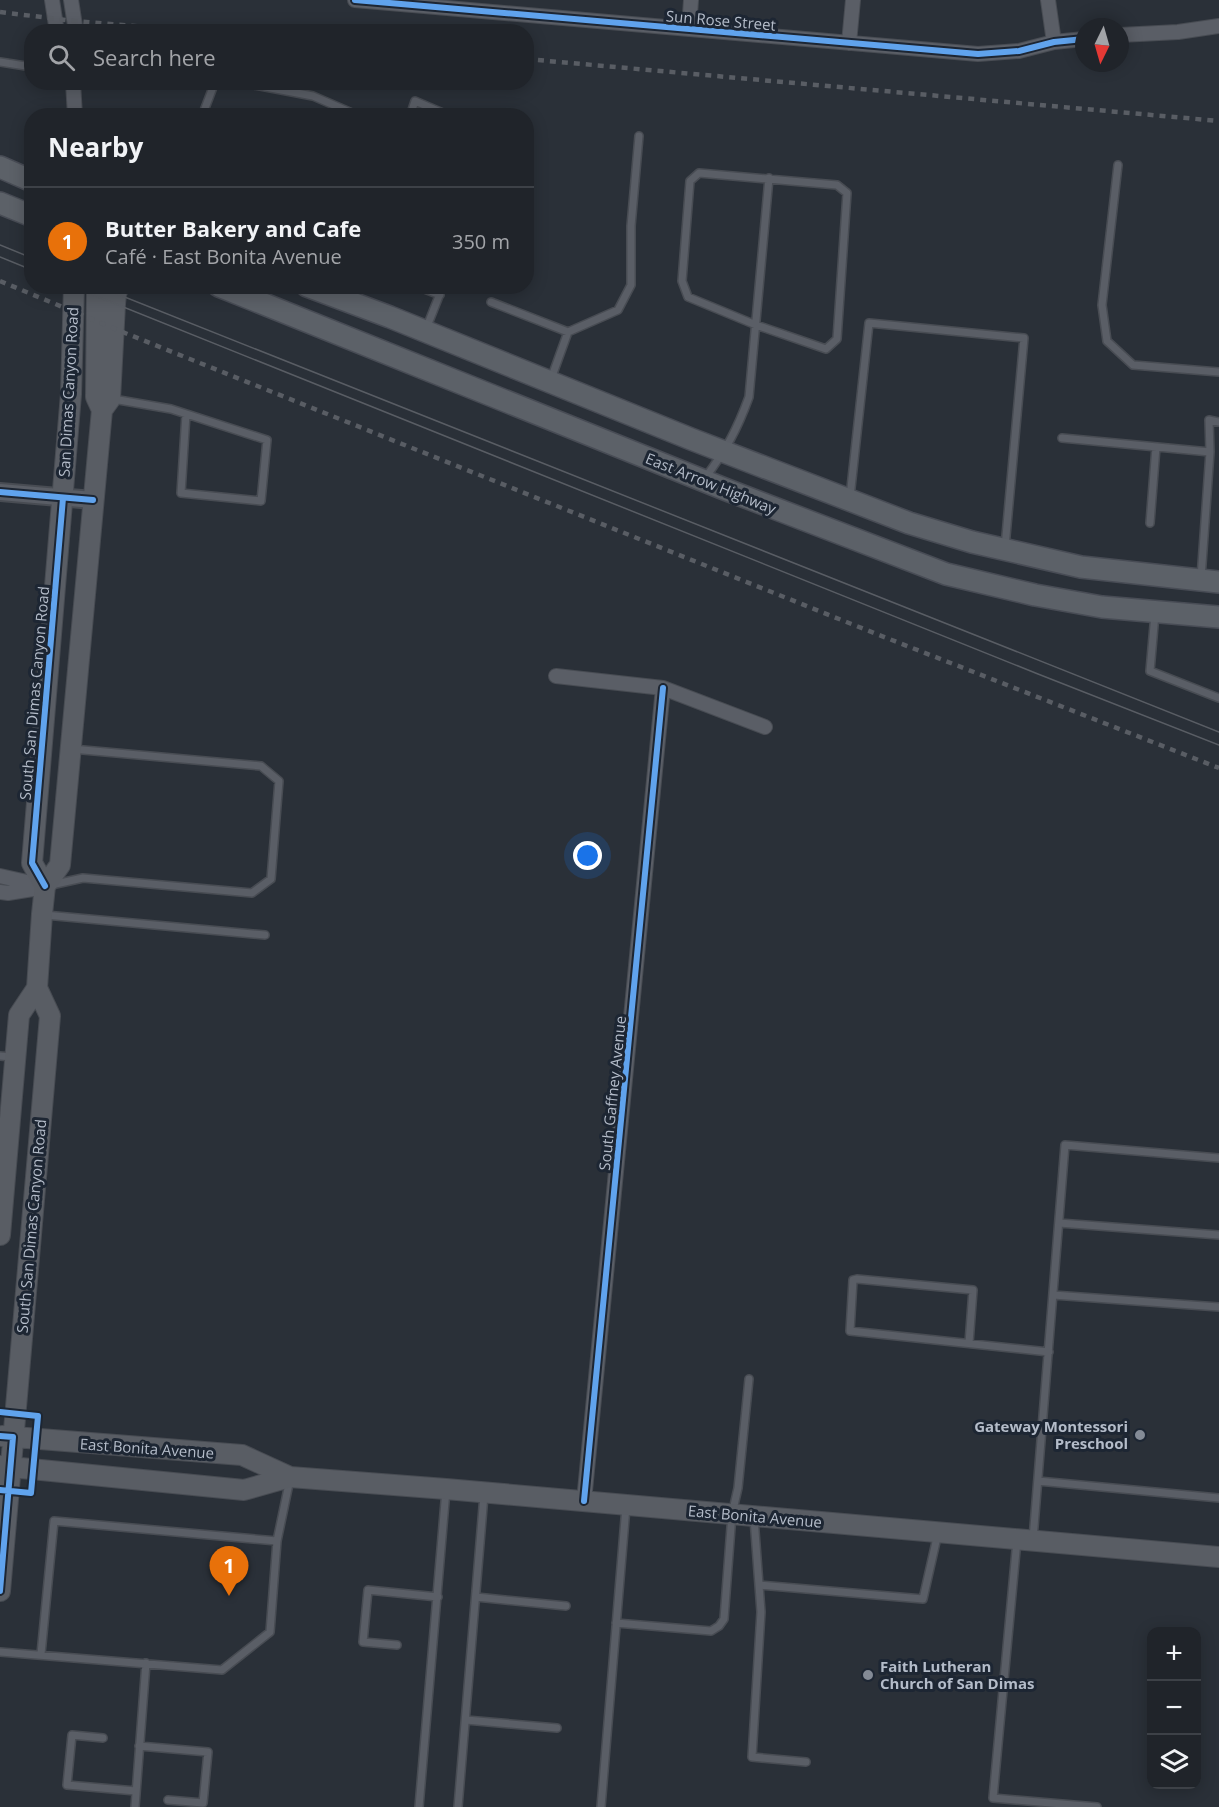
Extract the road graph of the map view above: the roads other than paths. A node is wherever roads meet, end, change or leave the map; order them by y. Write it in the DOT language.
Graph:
graph roads {
  1 [pos="52,0"];
  2 [pos="71,0"];
  3 [pos="355,0"];
  4 [pos="691,0"];
  5 [pos="853,0"];
  6 [pos="1048,0"];
  7 [pos="56,24"];
  8 [pos="75,24"];
  9 [pos="1219,26"];
  10 [pos="689,29"];
  11 [pos="1129,35"];
  12 [pos="1075,40"];
  13 [pos="1054,42"];
  14 [pos="849,43"];
  15 [pos="0,62"];
  16 [pos="24,66"];
  17 [pos="73,90"];
  18 [pos="211,90"];
  19 [pos="281,90"];
  20 [pos="75,108"];
  21 [pos="205,108"];
  22 [pos="341,108"];
  23 [pos="413,108"];
  24 [pos="431,108"];
  25 [pos="639,136"];
  26 [pos="1118,165"];
  27 [pos="0,167"];
  28 [pos="24,177"];
  29 [pos="770,178"];
  30 [pos="0,203"];
  31 [pos="24,213"];
  32 [pos="74,294"];
  33 [pos="97,294"];
  34 [pos="116,294"];
  35 [pos="239,294"];
  36 [pos="342,294"];
  37 [pos="440,295"];
  38 [pos="491,302"];
  39 [pos="756,325"];
  40 [pos="425,331"];
  41 [pos="568,332"];
  42 [pos="1219,372"];
  43 [pos="550,382"];
  44 [pos="106,404"];
  45 [pos="186,414"];
  46 [pos="1219,422"];
  47 [pos="1062,438"];
  48 [pos="1156,447"];
  49 [pos="725,452"];
  50 [pos="1210,452"];
  51 [pos="703,481"];
  52 [pos="0,492"];
  53 [pos="63,498"];
  54 [pos="93,500"];
  55 [pos="850,501"];
  56 [pos="1150,523"];
  57 [pos="1005,550"];
  58 [pos="1210,582"];
  59 [pos="1155,611"];
  60 [pos="1219,617"];
  61 [pos="556,676"];
  62 [pos="663,688"];
  63 [pos="1219,698"];
  64 [pos="765,727"];
  65 [pos="72,749"];
  66 [pos="0,876"];
  67 [pos="45,886"];
  68 [pos="0,892"];
  69 [pos="42,915"];
  70 [pos="265,935"];
  71 [pos="37,988"];
  72 [pos="8,1056"];
  73 [pos="1219,1158"];
  74 [pos="1059,1223"];
  75 [pos="0,1235"];
  76 [pos="1219,1235"];
  77 [pos="1053,1294"];
  78 [pos="1219,1307"];
  79 [pos="969,1343"];
  80 [pos="1048,1352"];
  81 [pos="749,1379"];
  82 [pos="6,1437"];
  83 [pos="5,1466"];
  84 [pos="290,1477"];
  85 [pos="1038,1481"];
  86 [pos="446,1489"];
  87 [pos="484,1492"];
  88 [pos="1219,1498"];
  89 [pos="584,1501"];
  90 [pos="626,1504"];
  91 [pos="732,1514"];
  92 [pos="754,1516"];
  93 [pos="938,1531"];
  94 [pos="1025,1539"];
  95 [pos="277,1541"];
  96 [pos="1219,1557"];
  97 [pos="760,1584"];
  98 [pos="0,1590"];
  99 [pos="438,1597"];
  100 [pos="476,1598"];
  101 [pos="566,1606"];
  102 [pos="616,1623"];
  103 [pos="398,1645"];
  104 [pos="0,1652"];
  105 [pos="41,1654"];
  106 [pos="146,1663"];
  107 [pos="466,1720"];
  108 [pos="558,1728"];
  109 [pos="103,1738"];
  110 [pos="140,1746"];
  111 [pos="806,1762"];
  112 [pos="136,1791"];
  113 [pos="168,1800"];
  114 [pos="135,1807"];
  115 [pos="419,1807"];
  116 [pos="458,1807"];
  117 [pos="601,1807"];
  118 [pos="1097,1807"];
  1 -- 7 [label="street"];
  2 -- 8 [label="street"];
  3 -- 10 [label="street, Sun Rose Street"];
  4 -- 10 [label="street"];
  5 -- 14 [label="street"];
  6 -- 13 [label="street"];
  9 -- 11 [label="street"];
  10 -- 14 [label="street, Sun Rose Street"];
  12 -- 13 [label="street, Sun Rose Street"];
  13 -- 14 [label="street, Sun Rose Street"];
  15 -- 16 [label="lane"];
  17 -- 20 [label="street"];
  18 -- 21 [label="lane"];
  19 -- 22 [label="lane"];
  23 -- 24 [label="lane"];
  25 -- 41 [label="lane"];
  26 -- 42 [label="lane"];
  27 -- 28 [label="main road"];
  29 -- 39 [label="lane"];
  29 -- 39 [label="lane"];
  29 -- 39 [label="lane"];
  30 -- 31 [label="main road"];
  32 -- 53 [label="main road, San Dimas Canyon Road"];
  33 -- 44 [label="main road, South San Dimas Canyon Road"];
  34 -- 44 [label="main road"];
  35 -- 51 [label="main road, East Arrow Highway"];
  36 -- 40 [label="main road"];
  37 -- 40 [label="lane"];
  38 -- 41 [label="lane"];
  39 -- 49 [label="lane"];
  40 -- 43 [label="main road"];
  41 -- 43 [label="lane"];
  43 -- 49 [label="main road"];
  44 -- 45 [label="lane"];
  44 -- 54 [label="main road, South San Dimas Canyon Road"];
  45 -- 45 [label="lane"];
  46 -- 50 [label="lane"];
  47 -- 48 [label="lane"];
  48 -- 50 [label="lane"];
  48 -- 56 [label="lane"];
  49 -- 51 [label="lane"];
  49 -- 55 [label="main road"];
  50 -- 58 [label="lane"];
  51 -- 59 [label="main road, East Arrow Highway"];
  52 -- 53 [label="street"];
  53 -- 54 [label="street"];
  53 -- 67 [label="main road, South San Dimas Canyon Road"];
  54 -- 65 [label="main road, South San Dimas Canyon Road"];
  55 -- 57 [label="main road"];
  55 -- 57 [label="lane"];
  57 -- 58 [label="main road"];
  59 -- 60 [label="main road, East Arrow Highway"];
  59 -- 63 [label="lane"];
  61 -- 62 [label="street"];
  62 -- 64 [label="street"];
  62 -- 89 [label="street, South Gaffney Avenue"];
  65 -- 67 [label="main road, South San Dimas Canyon Road"];
  65 -- 67 [label="lane"];
  66 -- 67 [label="street"];
  67 -- 68 [label="street"];
  67 -- 69 [label="main road, South San Dimas Canyon Road"];
  69 -- 70 [label="lane"];
  69 -- 71 [label="main road, South San Dimas Canyon Road"];
  71 -- 72 [label="main road, South San Dimas Canyon Road"];
  71 -- 82 [label="main road, South San Dimas Canyon Road"];
  72 -- 75 [label="main road, South San Dimas Canyon Road"];
  73 -- 74 [label="lane"];
  74 -- 76 [label="lane"];
  74 -- 77 [label="lane"];
  77 -- 78 [label="lane"];
  77 -- 80 [label="lane"];
  79 -- 79 [label="lane"];
  79 -- 80 [label="lane"];
  80 -- 85 [label="lane"];
  81 -- 91 [label="lane"];
  82 -- 83 [label="main road, South San Dimas Canyon Road"];
  82 -- 84 [label="main road, East Bonita Avenue"];
  83 -- 84 [label="main road, East Bonita Avenue"];
  83 -- 98 [label="main road, South San Dimas Canyon Road"];
  84 -- 86 [label="main road, East Bonita Avenue"];
  84 -- 95 [label="lane"];
  85 -- 88 [label="lane"];
  85 -- 94 [label="lane"];
  86 -- 87 [label="main road, East Bonita Avenue"];
  86 -- 99 [label="lane"];
  87 -- 89 [label="main road, East Bonita Avenue"];
  87 -- 100 [label="lane"];
  89 -- 90 [label="main road, East Bonita Avenue"];
  90 -- 91 [label="main road, East Bonita Avenue"];
  90 -- 102 [label="lane"];
  91 -- 92 [label="main road, East Bonita Avenue"];
  91 -- 102 [label="lane"];
  92 -- 93 [label="main road, East Bonita Avenue"];
  92 -- 97 [label="lane"];
  93 -- 94 [label="main road, East Bonita Avenue"];
  93 -- 97 [label="lane"];
  94 -- 96 [label="main road, East Bonita Avenue"];
  94 -- 118 [label="lane"];
  95 -- 105 [label="lane"];
  95 -- 106 [label="lane"];
  97 -- 111 [label="lane"];
  99 -- 103 [label="lane"];
  99 -- 115 [label="lane"];
  100 -- 101 [label="lane"];
  100 -- 107 [label="lane"];
  102 -- 117 [label="lane"];
  104 -- 105 [label="lane"];
  105 -- 106 [label="lane"];
  106 -- 110 [label="lane"];
  107 -- 108 [label="lane"];
  107 -- 116 [label="lane"];
  109 -- 112 [label="lane"];
  110 -- 112 [label="lane"];
  110 -- 113 [label="lane"];
  112 -- 114 [label="lane"];
}
